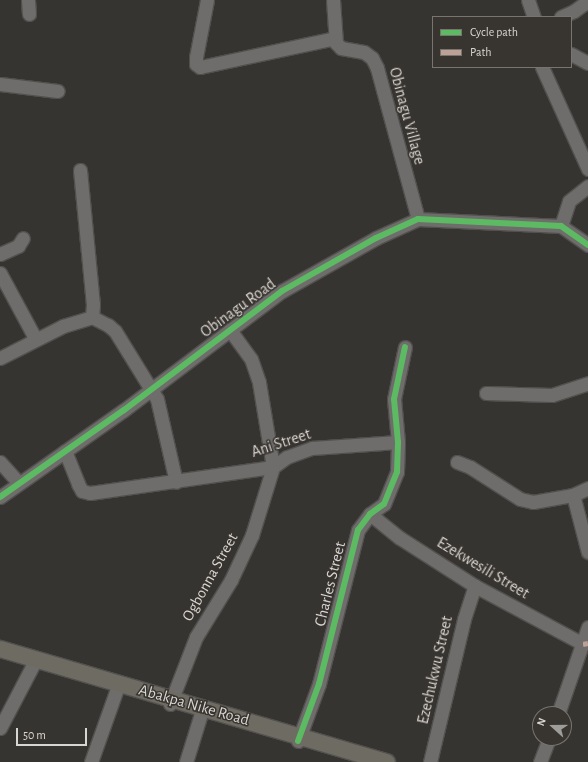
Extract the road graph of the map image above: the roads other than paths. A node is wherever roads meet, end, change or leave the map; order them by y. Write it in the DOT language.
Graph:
graph roads {
  1 [pos="28,0"];
  2 [pos="207,0"];
  3 [pos="332,0"];
  4 [pos="528,0"];
  5 [pos="588,1"];
  6 [pos="29,14"];
  7 [pos="534,16"];
  8 [pos="563,16"];
  9 [pos="335,38"];
  10 [pos="572,55"];
  11 [pos="588,63"];
  12 [pos="542,68"];
  13 [pos="0,84"];
  14 [pos="58,91"];
  15 [pos="588,169"];
  16 [pos="80,170"];
  17 [pos="588,186"];
  18 [pos="418,219"];
  19 [pos="561,226"];
  20 [pos="23,238"];
  21 [pos="588,245"];
  22 [pos="0,254"];
  23 [pos="0,273"];
  24 [pos="92,317"];
  25 [pos="230,330"];
  26 [pos="36,338"];
  27 [pos="405,346"];
  28 [pos="0,358"];
  29 [pos="588,383"];
  30 [pos="150,389"];
  31 [pos="486,393"];
  32 [pos="398,442"];
  33 [pos="65,451"];
  34 [pos="0,462"];
  35 [pos="457,462"];
  36 [pos="273,467"];
  37 [pos="176,482"];
  38 [pos="19,483"];
  39 [pos="588,488"];
  40 [pos="573,495"];
  41 [pos="0,497"];
  42 [pos="370,514"];
  43 [pos="588,552"];
  44 [pos="475,586"];
  45 [pos="588,627"];
  46 [pos="584,644"];
  47 [pos="0,649"];
  48 [pos="0,655"];
  49 [pos="35,662"];
  50 [pos="118,686"];
  51 [pos="171,701"];
  52 [pos="561,706"];
  53 [pos="202,710"];
  54 [pos="0,728"];
  55 [pos="299,739"];
  56 [pos="546,746"];
  57 [pos="375,761"];
  58 [pos="91,762"];
  59 [pos="186,762"];
  60 [pos="430,762"];
  61 [pos="540,762"];
  1 -- 6 [label="street"];
  2 -- 9 [label="street"];
  3 -- 9 [label="street"];
  4 -- 7 [label="street"];
  5 -- 8 [label="street"];
  9 -- 18 [label="street, Obinagu Village"];
  10 -- 11 [label="street"];
  12 -- 15 [label="street"];
  13 -- 14 [label="street"];
  16 -- 24 [label="street"];
  17 -- 19 [label="street"];
  18 -- 19 [label="street, Obinagu Road"];
  18 -- 25 [label="street, Obinagu Road"];
  19 -- 21 [label="street"];
  20 -- 22 [label="street"];
  23 -- 26 [label="street"];
  24 -- 26 [label="street"];
  24 -- 30 [label="street"];
  25 -- 30 [label="street, Obinagu Road"];
  25 -- 36 [label="street, Ogbonna Street"];
  26 -- 28 [label="street"];
  27 -- 32 [label="street, Charles Street"];
  29 -- 31 [label="street"];
  30 -- 33 [label="street, Obinagu Road"];
  30 -- 37 [label="street"];
  32 -- 36 [label="street, Ani Street"];
  32 -- 42 [label="street, Charles Street"];
  33 -- 37 [label="street, Ani Street"];
  33 -- 38 [label="street, Obinagu Road"];
  34 -- 38 [label="street"];
  35 -- 40 [label="street"];
  36 -- 37 [label="street, Ani Street"];
  36 -- 51 [label="street, Ogbonna Street"];
  38 -- 41 [label="street, Obinagu Road"];
  39 -- 40 [label="street"];
  40 -- 43 [label="street"];
  42 -- 44 [label="street, Ezekwesili Street"];
  42 -- 55 [label="street, Charles Street"];
  44 -- 46 [label="street, Ezekwesili Street"];
  44 -- 60 [label="street, Ezechukwu Street"];
  45 -- 46 [label="street"];
  46 -- 52 [label="street"];
  47 -- 49 [label="main road, Abakpa Nike Road"];
  48 -- 49 [label="main road, Abakpa Nike Road"];
  49 -- 50 [label="main road, Abakpa Nike Road"];
  49 -- 54 [label="street"];
  50 -- 51 [label="main road, Abakpa Nike Road"];
  50 -- 58 [label="street"];
  51 -- 53 [label="main road, Abakpa Nike Road"];
  53 -- 55 [label="main road, Abakpa Nike Road"];
  53 -- 59 [label="street"];
  55 -- 57 [label="main road, Abakpa Nike Road"];
  56 -- 61 [label="street"];
}
